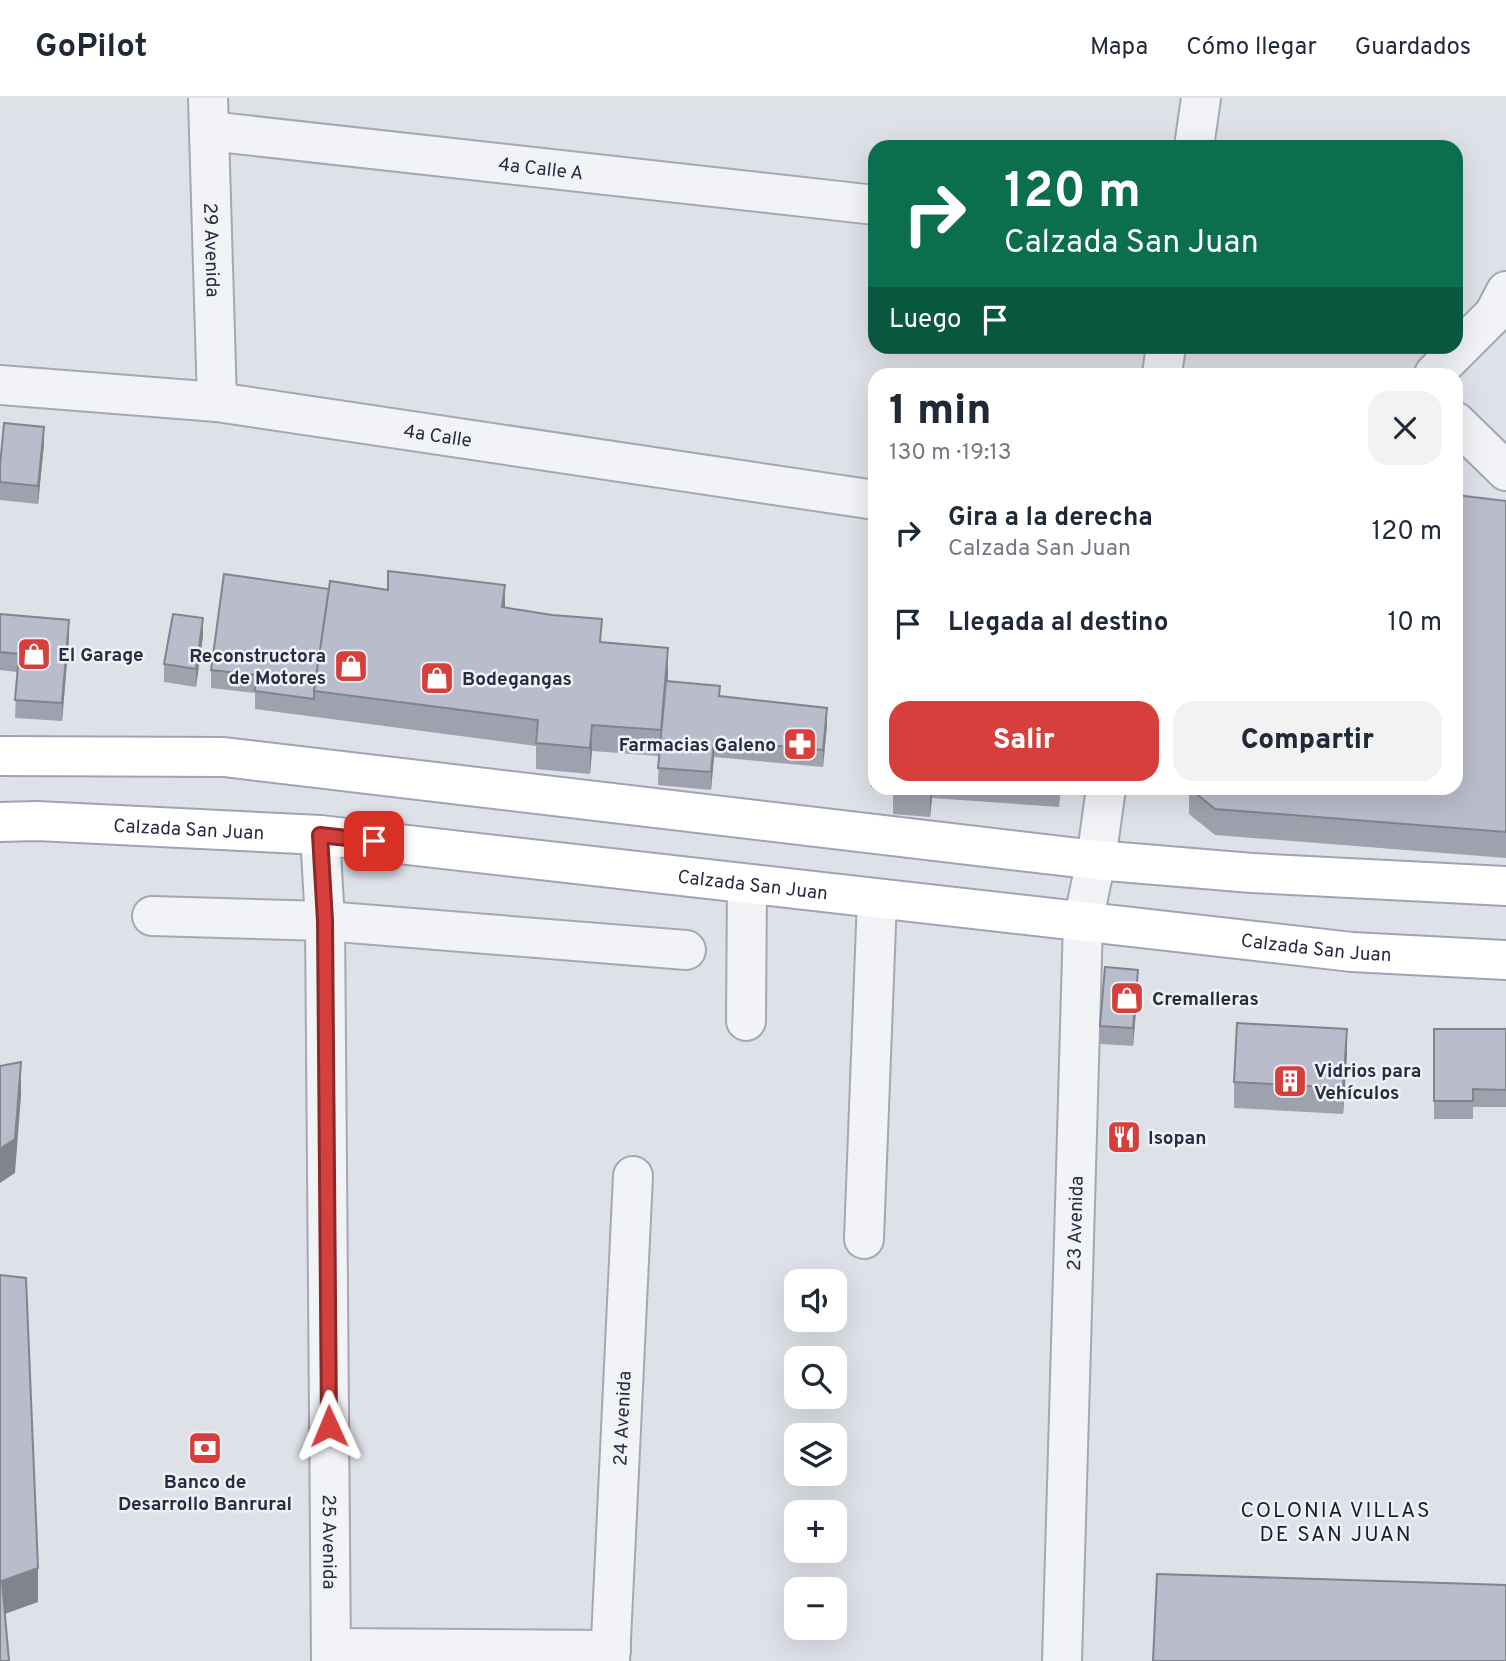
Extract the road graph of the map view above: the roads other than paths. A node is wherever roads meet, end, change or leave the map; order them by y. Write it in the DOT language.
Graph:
graph roads {
  1 [pos="1201,98"];
  2 [pos="208,114"];
  3 [pos="1195,140"];
  4 [pos="868,204"];
  5 [pos="1506,291"];
  6 [pos="1463,345"];
  7 [pos="1454,354"];
  8 [pos="1440,368"];
  9 [pos="0,385"];
  10 [pos="217,402"];
  11 [pos="1463,429"];
  12 [pos="1506,471"];
  13 [pos="868,499"];
  14 [pos="0,756"];
  15 [pos="1105,795"];
  16 [pos="0,822"];
  17 [pos="320,835"];
  18 [pos="1096,860"];
  19 [pos="747,885"];
  20 [pos="1506,886"];
  21 [pos="877,899"];
  22 [pos="152,916"];
  23 [pos="325,921"];
  24 [pos="1083,922"];
  25 [pos="686,950"];
  26 [pos="1506,960"];
  27 [pos="746,1021"];
  28 [pos="633,1176"];
  29 [pos="864,1239"];
  30 [pos="331,1654"];
  31 [pos="610,1656"];
  32 [pos="1062,1661"];
  1 -- 3 [label="street"];
  2 -- 4 [label="street, 4a Calle A"];
  2 -- 10 [label="street, 29 Avenida"];
  5 -- 6 [label="street"];
  7 -- 8 [label="street"];
  9 -- 10 [label="street, 4a Calle"];
  10 -- 13 [label="street, 4a Calle"];
  11 -- 12 [label="street"];
  14 -- 18 [label="main road"];
  15 -- 18 [label="street, 23 Avenida"];
  16 -- 17 [label="main road, Calzada San Juan"];
  17 -- 19 [label="main road, Calzada San Juan"];
  17 -- 23 [label="street, 25 Avenida"];
  18 -- 20 [label="main road"];
  18 -- 24 [label="street, 23 Avenida"];
  19 -- 21 [label="main road, Calzada San Juan"];
  19 -- 27 [label="street"];
  21 -- 24 [label="main road, Calzada San Juan"];
  21 -- 29 [label="street"];
  22 -- 23 [label="street"];
  23 -- 25 [label="street"];
  23 -- 30 [label="street, 25 Avenida"];
  24 -- 26 [label="main road, Calzada San Juan"];
  24 -- 32 [label="street, 23 Avenida"];
  28 -- 31 [label="street, 24 Avenida"];
  30 -- 31 [label="street"];
}
